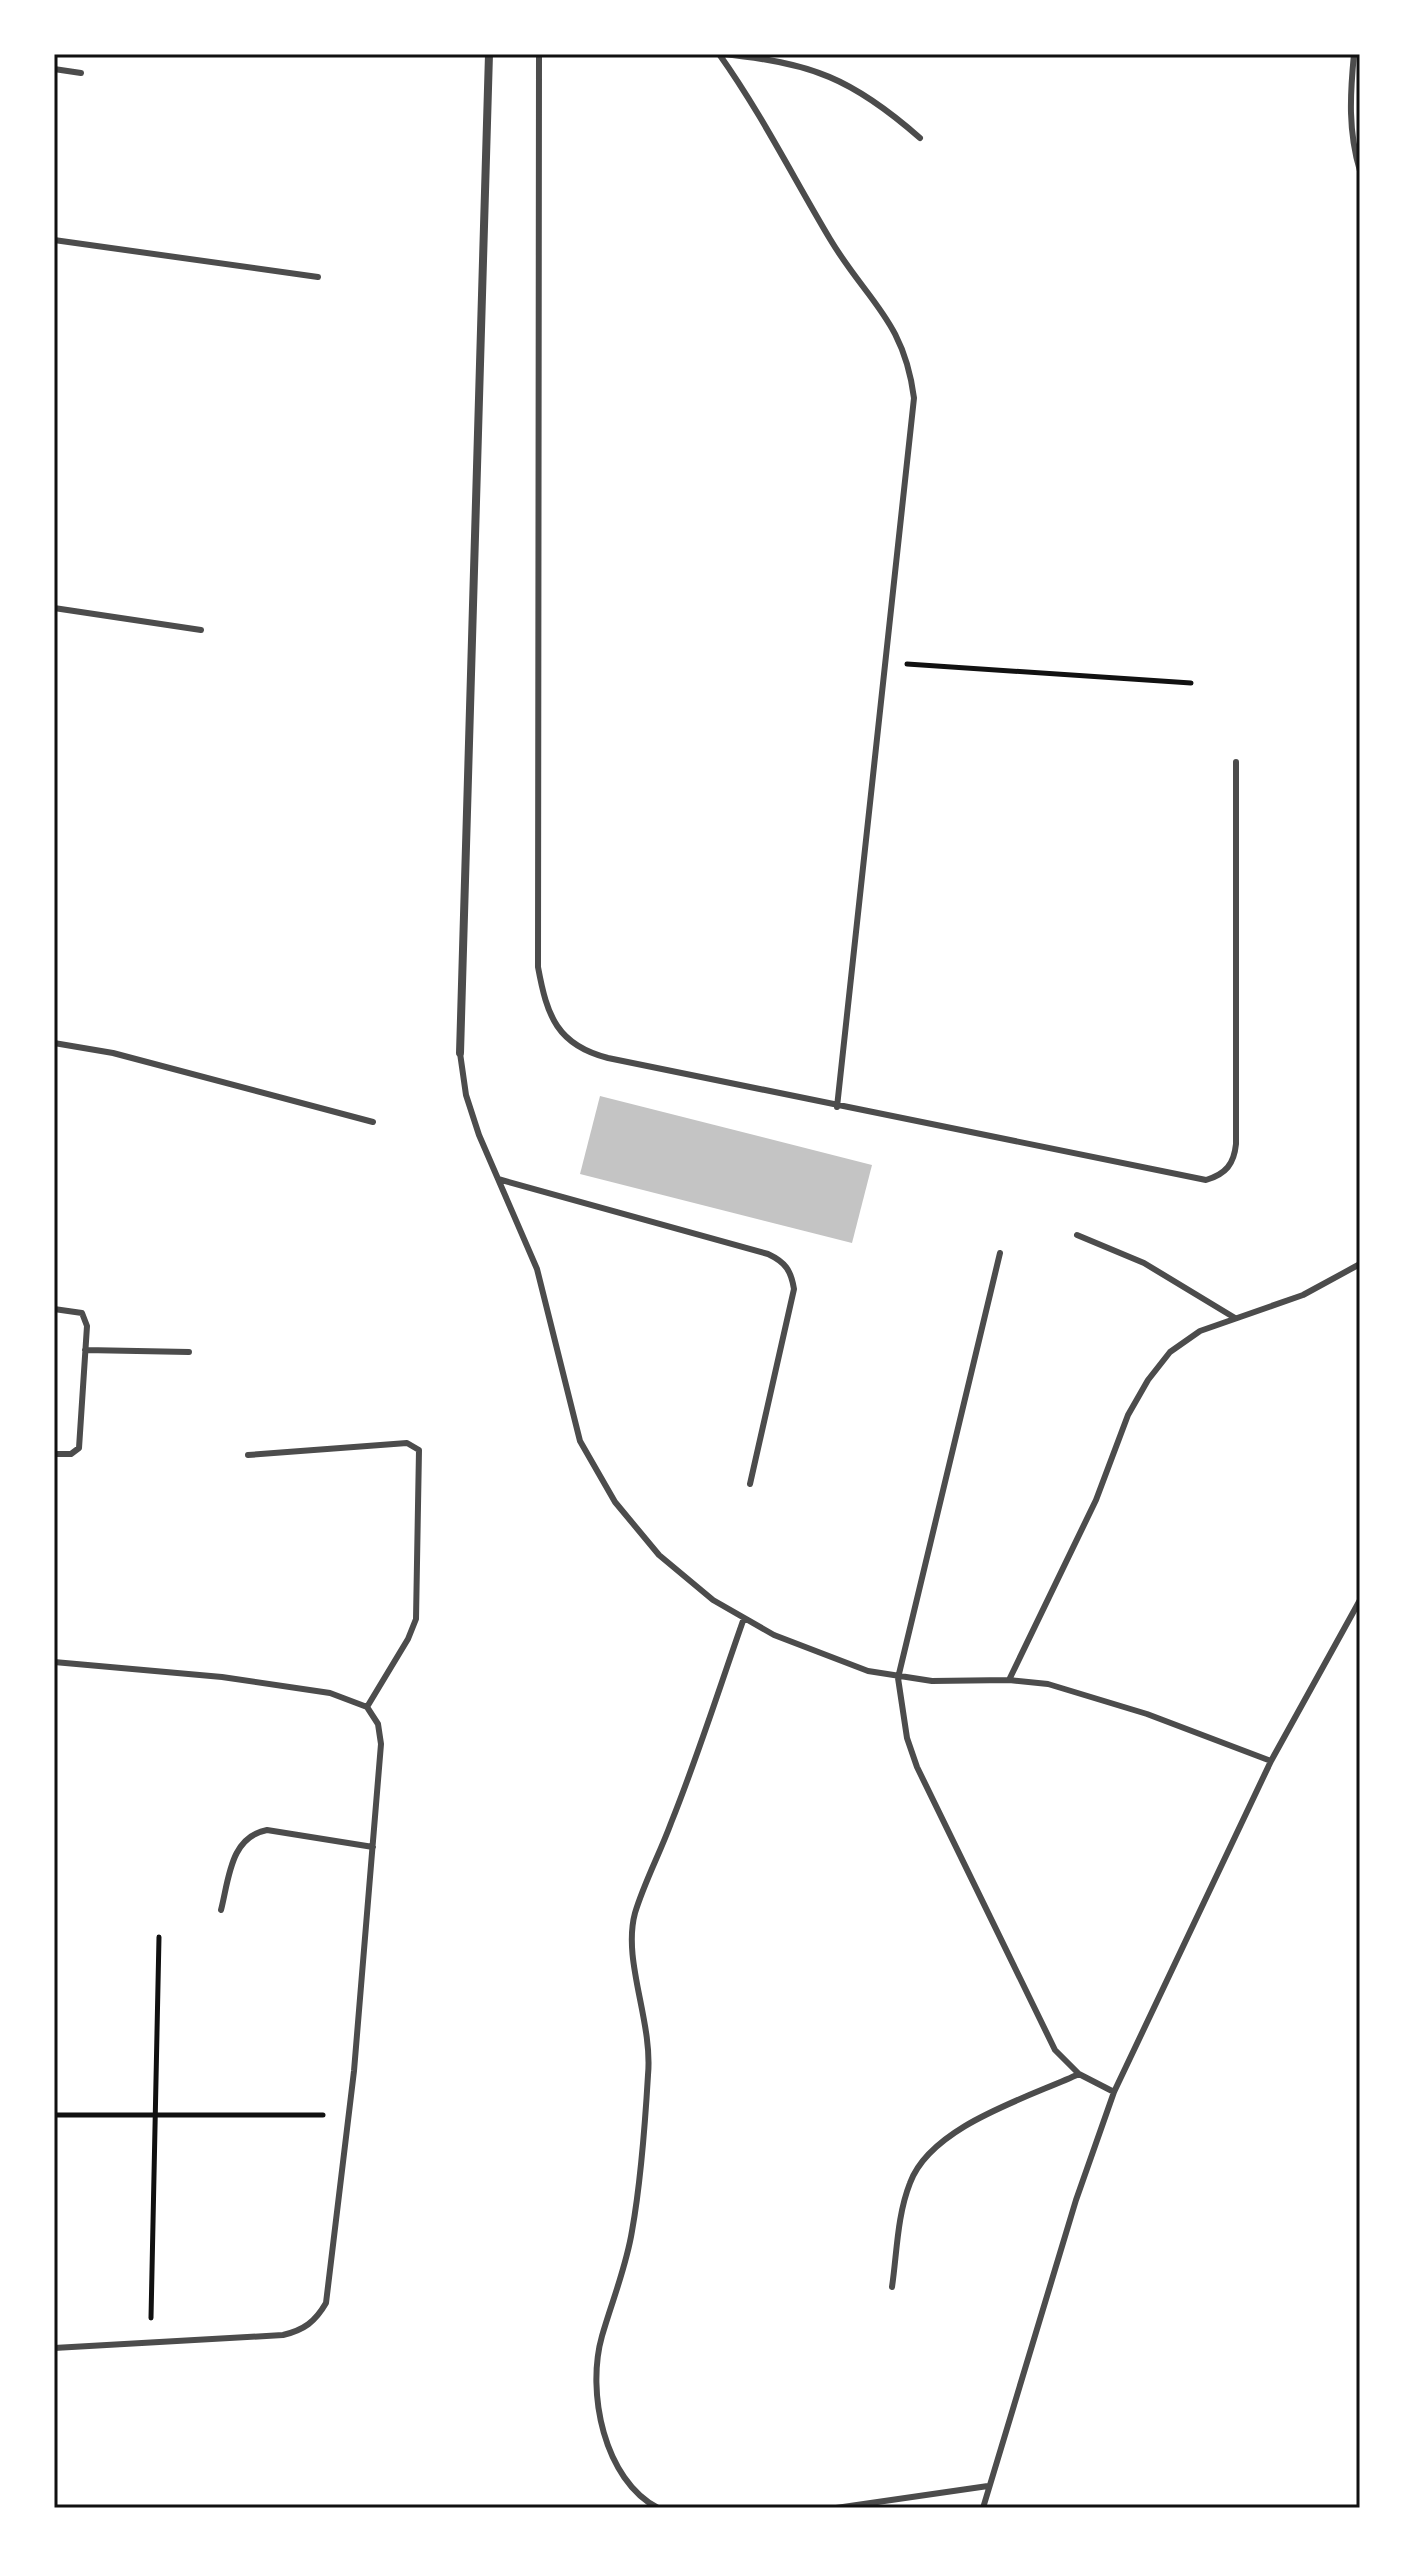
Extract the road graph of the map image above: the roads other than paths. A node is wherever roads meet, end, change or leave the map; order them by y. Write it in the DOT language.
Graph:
graph roads {
  1 [pos="489,54"];
  2 [pos="539,54"];
  3 [pos="720,54"];
  4 [pos="1354,54"];
  5 [pos="54,69"];
  6 [pos="81,73"];
  7 [pos="920,138"];
  8 [pos="1360,171"];
  9 [pos="54,240"];
  10 [pos="318,277"];
  11 [pos="54,608"];
  12 [pos="201,630"];
  13 [pos="1236,762"];
  14 [pos="54,1043"];
  15 [pos="460,1053"];
  16 [pos="837,1107"];
  17 [pos="373,1122"];
  18 [pos="498,1179"];
  19 [pos="1077,1235"];
  20 [pos="1000,1253"];
  21 [pos="1360,1264"];
  22 [pos="54,1309"];
  23 [pos="1235,1318"];
  24 [pos="85,1350"];
  25 [pos="189,1352"];
  26 [pos="54,1454"];
  27 [pos="248,1455"];
  28 [pos="750,1484"];
  29 [pos="1360,1600"];
  30 [pos="744,1618"];
  31 [pos="54,1662"];
  32 [pos="898,1678"];
  33 [pos="1009,1680"];
  34 [pos="367,1707"];
  35 [pos="1271,1761"];
  36 [pos="373,1847"];
  37 [pos="221,1910"];
  38 [pos="1079,2074"];
  39 [pos="1114,2092"];
  40 [pos="892,2287"];
  41 [pos="54,2348"];
  42 [pos="988,2486"];
  43 [pos="658,2508"];
  44 [pos="836,2508"];
  45 [pos="983,2508"];
  1 -- 15 [label="street"];
  2 -- 16 [label="lane"];
  3 -- 7 [label="lane"];
  3 -- 16 [label="lane"];
  4 -- 8 [label="lane"];
  5 -- 6 [label="lane"];
  9 -- 10 [label="lane"];
  11 -- 12 [label="lane"];
  13 -- 16 [label="lane"];
  14 -- 17 [label="lane"];
  15 -- 18 [label="lane"];
  18 -- 28 [label="lane"];
  18 -- 30 [label="lane"];
  19 -- 23 [label="lane"];
  20 -- 32 [label="lane"];
  21 -- 23 [label="lane"];
  22 -- 24 [label="lane"];
  23 -- 33 [label="lane"];
  24 -- 25 [label="lane"];
  24 -- 26 [label="lane"];
  27 -- 34 [label="lane"];
  29 -- 35 [label="lane"];
  30 -- 32 [label="lane"];
  30 -- 43 [label="lane"];
  31 -- 34 [label="lane"];
  32 -- 33 [label="lane"];
  32 -- 38 [label="lane"];
  33 -- 35 [label="lane"];
  34 -- 36 [label="lane"];
  35 -- 39 [label="lane"];
  36 -- 37 [label="lane"];
  36 -- 41 [label="lane"];
  38 -- 39 [label="lane"];
  38 -- 40 [label="lane"];
  39 -- 42 [label="lane"];
  42 -- 44 [label="lane"];
  42 -- 45 [label="lane"];
}
